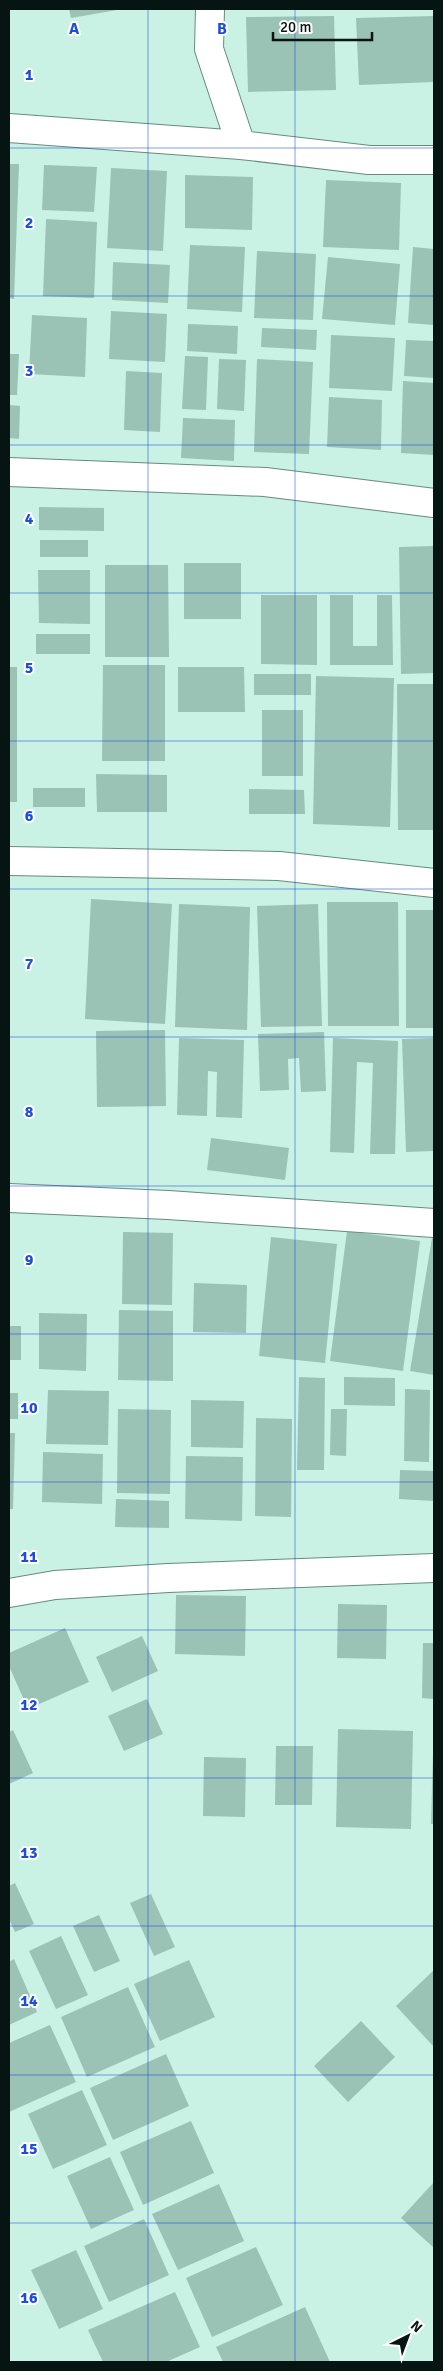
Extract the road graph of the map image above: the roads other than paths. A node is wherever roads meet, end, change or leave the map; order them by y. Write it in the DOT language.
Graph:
graph roads {
  1 [pos="210,9"];
  2 [pos="9,128"];
  3 [pos="241,145"];
  4 [pos="434,160"];
  5 [pos="9,472"];
  6 [pos="434,503"];
  7 [pos="9,861"];
  8 [pos="434,883"];
  9 [pos="9,1198"];
  10 [pos="434,1223"];
  11 [pos="434,1568"];
  12 [pos="9,1593"];
  1 -- 3 [label="street"];
  2 -- 3 [label="street"];
  3 -- 4 [label="street"];
  5 -- 6 [label="street"];
  7 -- 8 [label="street"];
  9 -- 10 [label="street"];
  11 -- 12 [label="street"];
}
